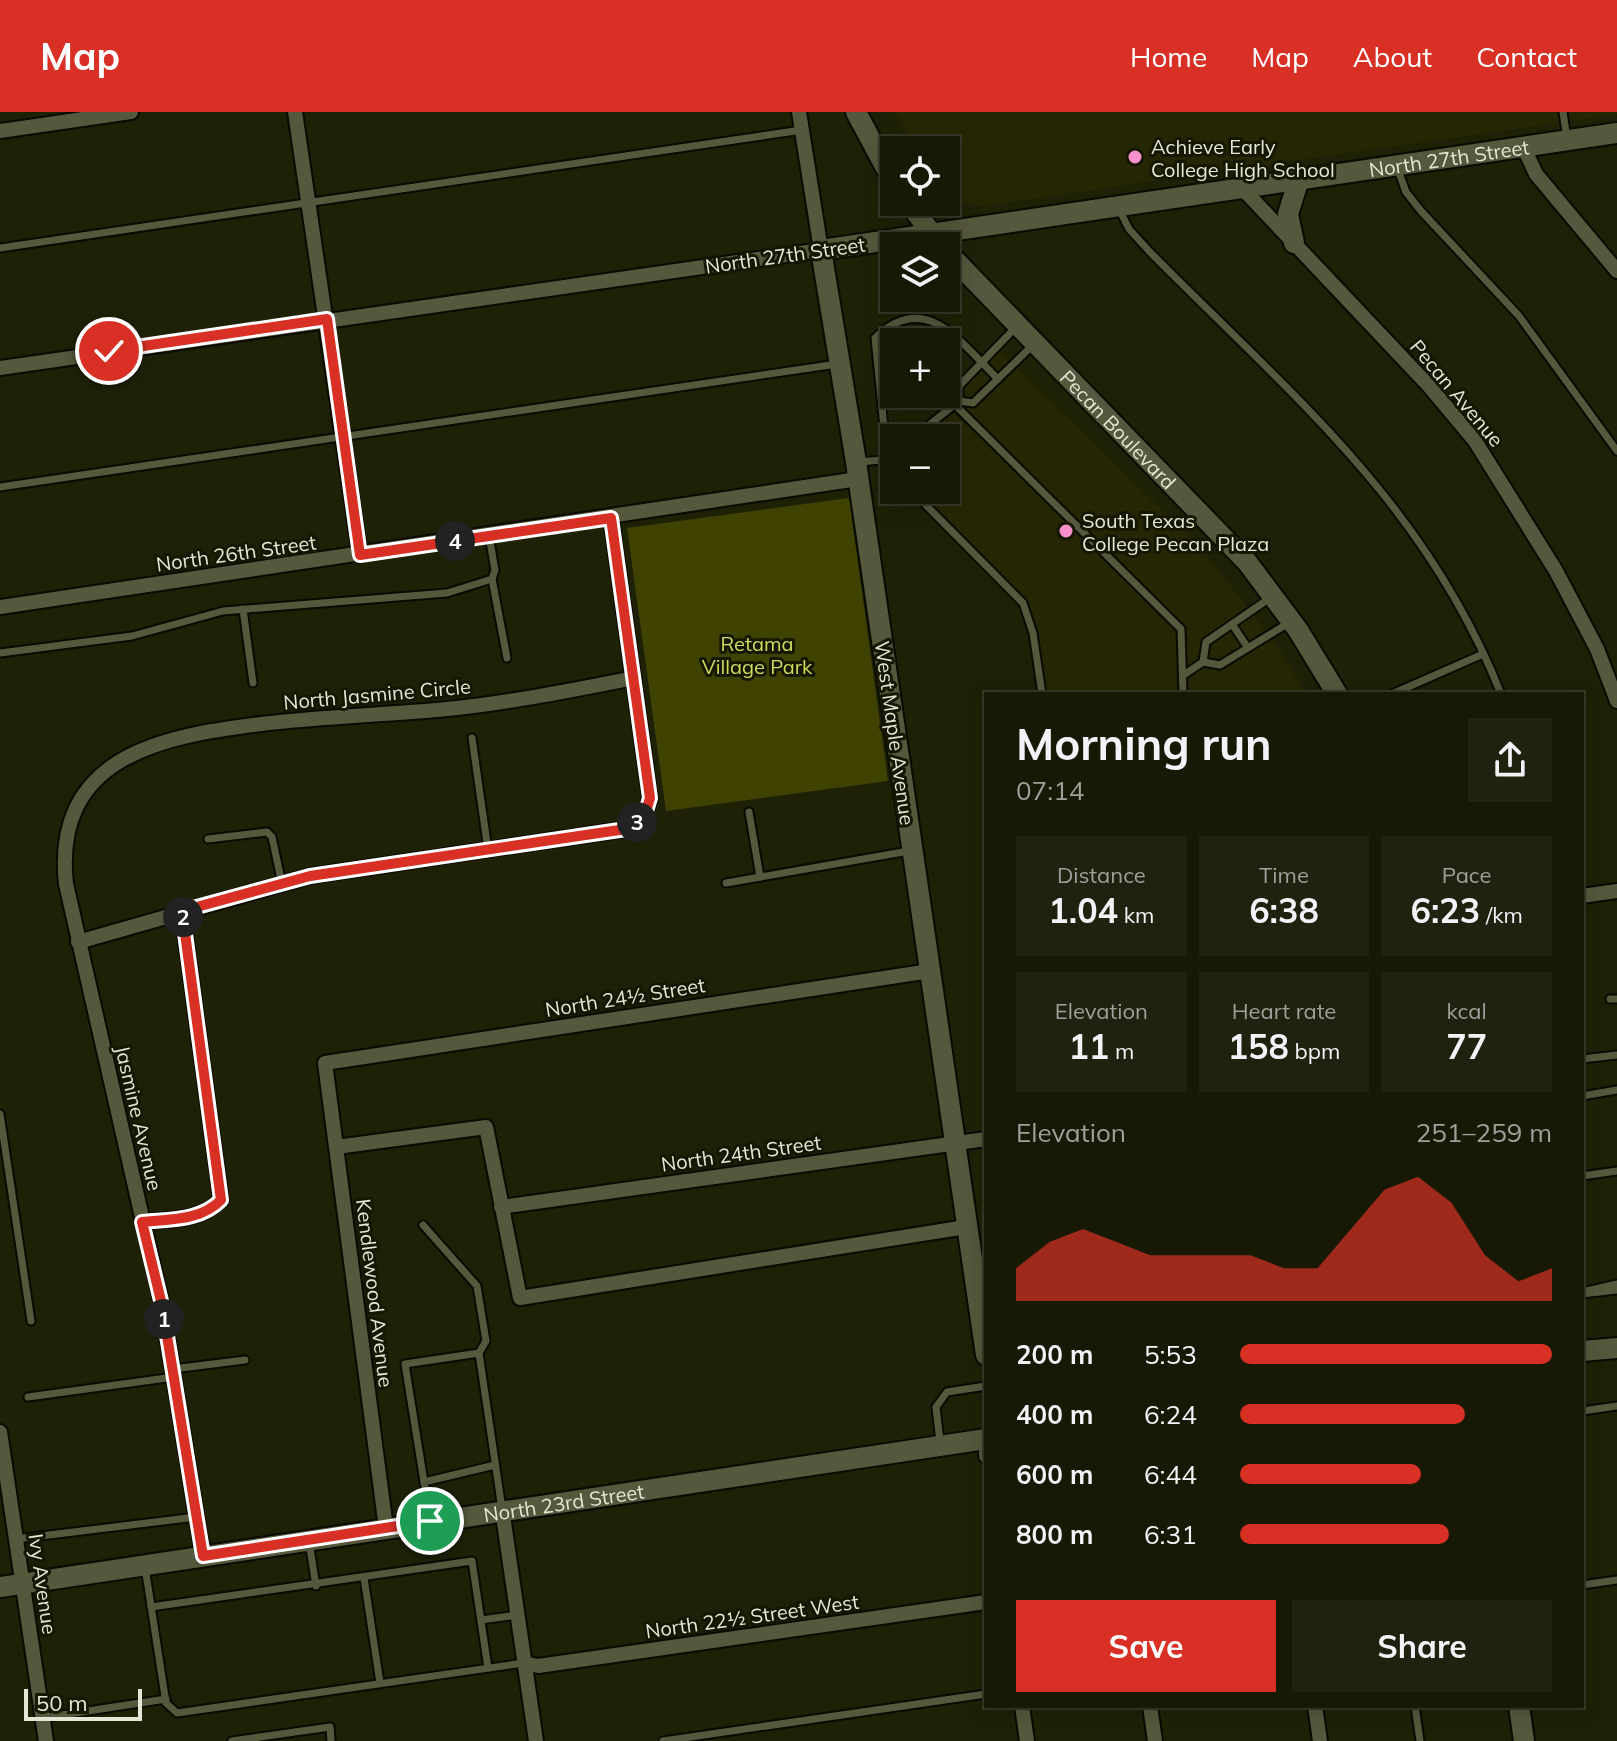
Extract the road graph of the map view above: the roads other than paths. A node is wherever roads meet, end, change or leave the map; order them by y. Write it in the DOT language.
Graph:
graph roads {
  1 [pos="131,112"];
  2 [pos="295,112"];
  3 [pos="799,112"];
  4 [pos="856,112"];
  5 [pos="1563,112"];
  6 [pos="802,130"];
  7 [pos="0,131"];
  8 [pos="1617,133"];
  9 [pos="1567,141"];
  10 [pos="1523,146"];
  11 [pos="880,157"];
  12 [pos="1397,165"];
  13 [pos="1299,179"];
  14 [pos="1241,187"];
  15 [pos="309,202"];
  16 [pos="1118,207"];
  17 [pos="960,237"];
  18 [pos="1294,243"];
  19 [pos="880,245"];
  20 [pos="0,248"];
  21 [pos="821,250"];
  22 [pos="960,266"];
  23 [pos="1617,271"];
  24 [pos="327,319"];
  25 [pos="1017,326"];
  26 [pos="1034,344"];
  27 [pos="839,363"];
  28 [pos="982,363"];
  29 [pos="0,368"];
  30 [pos="998,379"];
  31 [pos="960,385"];
  32 [pos="960,403"];
  33 [pos="960,406"];
  34 [pos="948,408"];
  35 [pos="884,424"];
  36 [pos="928,424"];
  37 [pos="344,436"];
  38 [pos="1617,451"];
  39 [pos="880,461"];
  40 [pos="857,471"];
  41 [pos="0,487"];
  42 [pos="925,504"];
  43 [pos="611,518"];
  44 [pos="489,536"];
  45 [pos="360,555"];
  46 [pos="492,579"];
  47 [pos="1274,595"];
  48 [pos="0,607"];
  49 [pos="243,609"];
  50 [pos="1292,621"];
  51 [pos="1232,624"];
  52 [pos="1248,648"];
  53 [pos="0,653"];
  54 [pos="1483,654"];
  55 [pos="507,658"];
  56 [pos="1203,662"];
  57 [pos="1185,674"];
  58 [pos="634,678"];
  59 [pos="253,683"];
  60 [pos="1412,690"];
  61 [pos="1042,692"];
  62 [pos="1183,692"];
  63 [pos="1336,692"];
  64 [pos="1500,692"];
  65 [pos="1617,701"];
  66 [pos="472,738"];
  67 [pos="126,757"];
  68 [pos="749,812"];
  69 [pos="208,839"];
  70 [pos="488,850"];
  71 [pos="912,850"];
  72 [pos="760,877"];
  73 [pos="726,883"];
  74 [pos="282,884"];
  75 [pos="1617,891"];
  76 [pos="1584,896"];
  77 [pos="182,911"];
  78 [pos="78,942"];
  79 [pos="930,971"];
  80 [pos="1617,1055"];
  81 [pos="1584,1059"];
  82 [pos="325,1063"];
  83 [pos="1617,1090"];
  84 [pos="1584,1096"];
  85 [pos="0,1114"];
  86 [pos="984,1139"];
  87 [pos="954,1143"];
  88 [pos="336,1147"];
  89 [pos="1617,1171"];
  90 [pos="1584,1176"];
  91 [pos="11,1187"];
  92 [pos="0,1188"];
  93 [pos="501,1207"];
  94 [pos="142,1222"];
  95 [pos="423,1225"];
  96 [pos="966,1227"];
  97 [pos="1617,1287"];
  98 [pos="981,1289"];
  99 [pos="1584,1293"];
  100 [pos="31,1321"];
  101 [pos="984,1333"];
  102 [pos="1617,1348"];
  103 [pos="1584,1351"];
  104 [pos="479,1353"];
  105 [pos="245,1360"];
  106 [pos="173,1373"];
  107 [pos="984,1386"];
  108 [pos="28,1397"];
  109 [pos="1617,1406"];
  110 [pos="1584,1411"];
  111 [pos="0,1432"];
  112 [pos="984,1439"];
  113 [pos="941,1445"];
  114 [pos="495,1465"];
  115 [pos="424,1482"];
  116 [pos="502,1509"];
  117 [pos="197,1517"];
  118 [pos="430,1521"];
  119 [pos="386,1528"];
  120 [pos="16,1539"];
  121 [pos="309,1539"];
  122 [pos="203,1556"];
  123 [pos="145,1565"];
  124 [pos="364,1578"];
  125 [pos="1617,1580"];
  126 [pos="22,1584"];
  127 [pos="1584,1585"];
  128 [pos="316,1586"];
  129 [pos="0,1587"];
  130 [pos="984,1602"];
  131 [pos="151,1607"];
  132 [pos="517,1615"];
  133 [pos="481,1620"];
  134 [pos="524,1663"];
  135 [pos="488,1668"];
  136 [pos="380,1683"];
  137 [pos="984,1694"];
  138 [pos="166,1699"];
  139 [pos="1022,1708"];
  140 [pos="1150,1708"];
  141 [pos="1315,1708"];
  142 [pos="1415,1708"];
  143 [pos="1519,1708"];
  144 [pos="42,1718"];
  145 [pos="46,1741"];
  146 [pos="232,1741"];
  147 [pos="331,1741"];
  148 [pos="536,1741"];
  149 [pos="663,1741"];
  150 [pos="1027,1741"];
  151 [pos="1155,1741"];
  152 [pos="1320,1741"];
  153 [pos="1420,1741"];
  154 [pos="1524,1741"];
  1 -- 7 [label="street"];
  2 -- 15 [label="street"];
  3 -- 6 [label="street, West Maple Avenue"];
  4 -- 11 [label="street"];
  5 -- 9 [label="lane"];
  6 -- 15 [label="lane"];
  6 -- 21 [label="street, West Maple Avenue"];
  8 -- 9 [label="street, North 27th Street"];
  9 -- 10 [label="street, North 27th Street"];
  10 -- 12 [label="street, North 27th Street"];
  10 -- 23 [label="street"];
  12 -- 13 [label="street, North 27th Street"];
  12 -- 38 [label="lane"];
  13 -- 14 [label="street, North 27th Street"];
  13 -- 18 [label="street"];
  14 -- 16 [label="street, North 27th Street"];
  14 -- 18 [label="street, Pecan Avenue"];
  15 -- 20 [label="lane"];
  15 -- 24 [label="street"];
  16 -- 17 [label="street, North 27th Street"];
  16 -- 54 [label="lane"];
  18 -- 65 [label="street, Pecan Avenue"];
  19 -- 21 [label="street, North 27th Street"];
  21 -- 24 [label="street, North 27th Street"];
  21 -- 27 [label="street, West Maple Avenue"];
  22 -- 25 [label="street, Pecan Boulevard"];
  24 -- 29 [label="street, North 27th Street"];
  24 -- 37 [label="street"];
  25 -- 26 [label="street, Pecan Boulevard"];
  25 -- 28 [label="lane"];
  26 -- 30 [label="lane"];
  26 -- 47 [label="street, Pecan Boulevard"];
  27 -- 37 [label="lane"];
  27 -- 40 [label="street, West Maple Avenue"];
  28 -- 30 [label="lane"];
  28 -- 31 [label="lane"];
  28 -- 35 [label="lane"];
  30 -- 32 [label="lane"];
  33 -- 57 [label="lane"];
  34 -- 36 [label="lane"];
  37 -- 41 [label="lane"];
  37 -- 45 [label="street"];
  39 -- 40 [label="lane"];
  40 -- 43 [label="street, North 26th Street"];
  40 -- 71 [label="street, West Maple Avenue"];
  42 -- 61 [label="lane"];
  43 -- 44 [label="street, North 26th Street"];
  43 -- 58 [label="street"];
  44 -- 45 [label="street, North 26th Street"];
  44 -- 46 [label="lane"];
  45 -- 48 [label="street, North 26th Street"];
  46 -- 49 [label="lane"];
  46 -- 55 [label="lane"];
  47 -- 50 [label="street, Pecan Boulevard"];
  47 -- 51 [label="lane"];
  49 -- 53 [label="lane"];
  49 -- 59 [label="lane"];
  50 -- 52 [label="lane"];
  50 -- 63 [label="street, Pecan Boulevard"];
  51 -- 52 [label="lane"];
  51 -- 56 [label="lane"];
  52 -- 56 [label="lane"];
  54 -- 60 [label="lane"];
  54 -- 64 [label="lane"];
  56 -- 57 [label="lane"];
  57 -- 62 [label="lane"];
  58 -- 67 [label="street, North Jasmine Circle"];
  58 -- 70 [label="street"];
  66 -- 70 [label="lane"];
  67 -- 78 [label="street, Jasmine Avenue"];
  68 -- 72 [label="lane"];
  69 -- 74 [label="lane"];
  70 -- 74 [label="street"];
  71 -- 72 [label="lane"];
  71 -- 79 [label="street, West Maple Avenue"];
  72 -- 73 [label="lane"];
  74 -- 77 [label="street"];
  75 -- 76 [label="street"];
  77 -- 78 [label="street"];
  77 -- 94 [label="street"];
  78 -- 94 [label="street, Jasmine Avenue"];
  79 -- 82 [label="street, North 24½ Street"];
  79 -- 87 [label="street, West Maple Avenue"];
  80 -- 81 [label="lane"];
  82 -- 88 [label="street, Kendlewood Avenue"];
  83 -- 84 [label="lane"];
  85 -- 91 [label="lane"];
  86 -- 87 [label="street, North 24th Street"];
  87 -- 93 [label="street, North 24th Street"];
  87 -- 96 [label="street, West Maple Avenue"];
  88 -- 93 [label="street"];
  88 -- 119 [label="street, Kendlewood Avenue"];
  89 -- 90 [label="lane"];
  91 -- 92 [label="lane"];
  91 -- 100 [label="lane"];
  93 -- 96 [label="street"];
  94 -- 106 [label="street, Jasmine Avenue"];
  95 -- 104 [label="lane"];
  96 -- 98 [label="street, West Maple Avenue"];
  97 -- 99 [label="lane"];
  98 -- 101 [label="street, West Maple Avenue"];
  102 -- 103 [label="street"];
  104 -- 114 [label="lane"];
  104 -- 115 [label="lane"];
  105 -- 106 [label="lane"];
  106 -- 108 [label="lane"];
  106 -- 117 [label="street, Jasmine Avenue"];
  107 -- 113 [label="lane"];
  109 -- 110 [label="lane"];
  111 -- 120 [label="street, Ivy Avenue"];
  112 -- 113 [label="street, North 23rd Street"];
  113 -- 116 [label="street, North 23rd Street"];
  114 -- 115 [label="lane"];
  114 -- 116 [label="lane"];
  115 -- 118 [label="lane"];
  116 -- 118 [label="street, North 23rd Street"];
  116 -- 132 [label="street"];
  117 -- 120 [label="lane"];
  117 -- 122 [label="street, Jasmine Avenue"];
  118 -- 119 [label="street, North 23rd Street"];
  119 -- 121 [label="street, North 23rd Street"];
  120 -- 126 [label="street, Ivy Avenue"];
  121 -- 122 [label="street, North 23rd Street"];
  121 -- 128 [label="lane"];
  122 -- 123 [label="street, North 23rd Street"];
  123 -- 126 [label="street, North 23rd Street"];
  123 -- 131 [label="lane"];
  124 -- 128 [label="lane"];
  124 -- 133 [label="lane"];
  124 -- 136 [label="lane"];
  125 -- 127 [label="lane"];
  126 -- 129 [label="street, North 23rd Street"];
  126 -- 144 [label="street, Ivy Avenue"];
  128 -- 131 [label="lane"];
  130 -- 134 [label="street, North 22½ Street West"];
  131 -- 138 [label="lane"];
  132 -- 133 [label="lane"];
  132 -- 134 [label="street"];
  133 -- 135 [label="lane"];
  134 -- 135 [label="lane"];
  134 -- 148 [label="street"];
  135 -- 136 [label="lane"];
  136 -- 138 [label="lane"];
  137 -- 149 [label="lane"];
  138 -- 144 [label="lane"];
  139 -- 150 [label="street"];
  140 -- 151 [label="street"];
  141 -- 152 [label="street"];
  142 -- 153 [label="lane"];
  143 -- 154 [label="street"];
  144 -- 145 [label="street, Ivy Avenue"];
  146 -- 147 [label="lane"];
}
